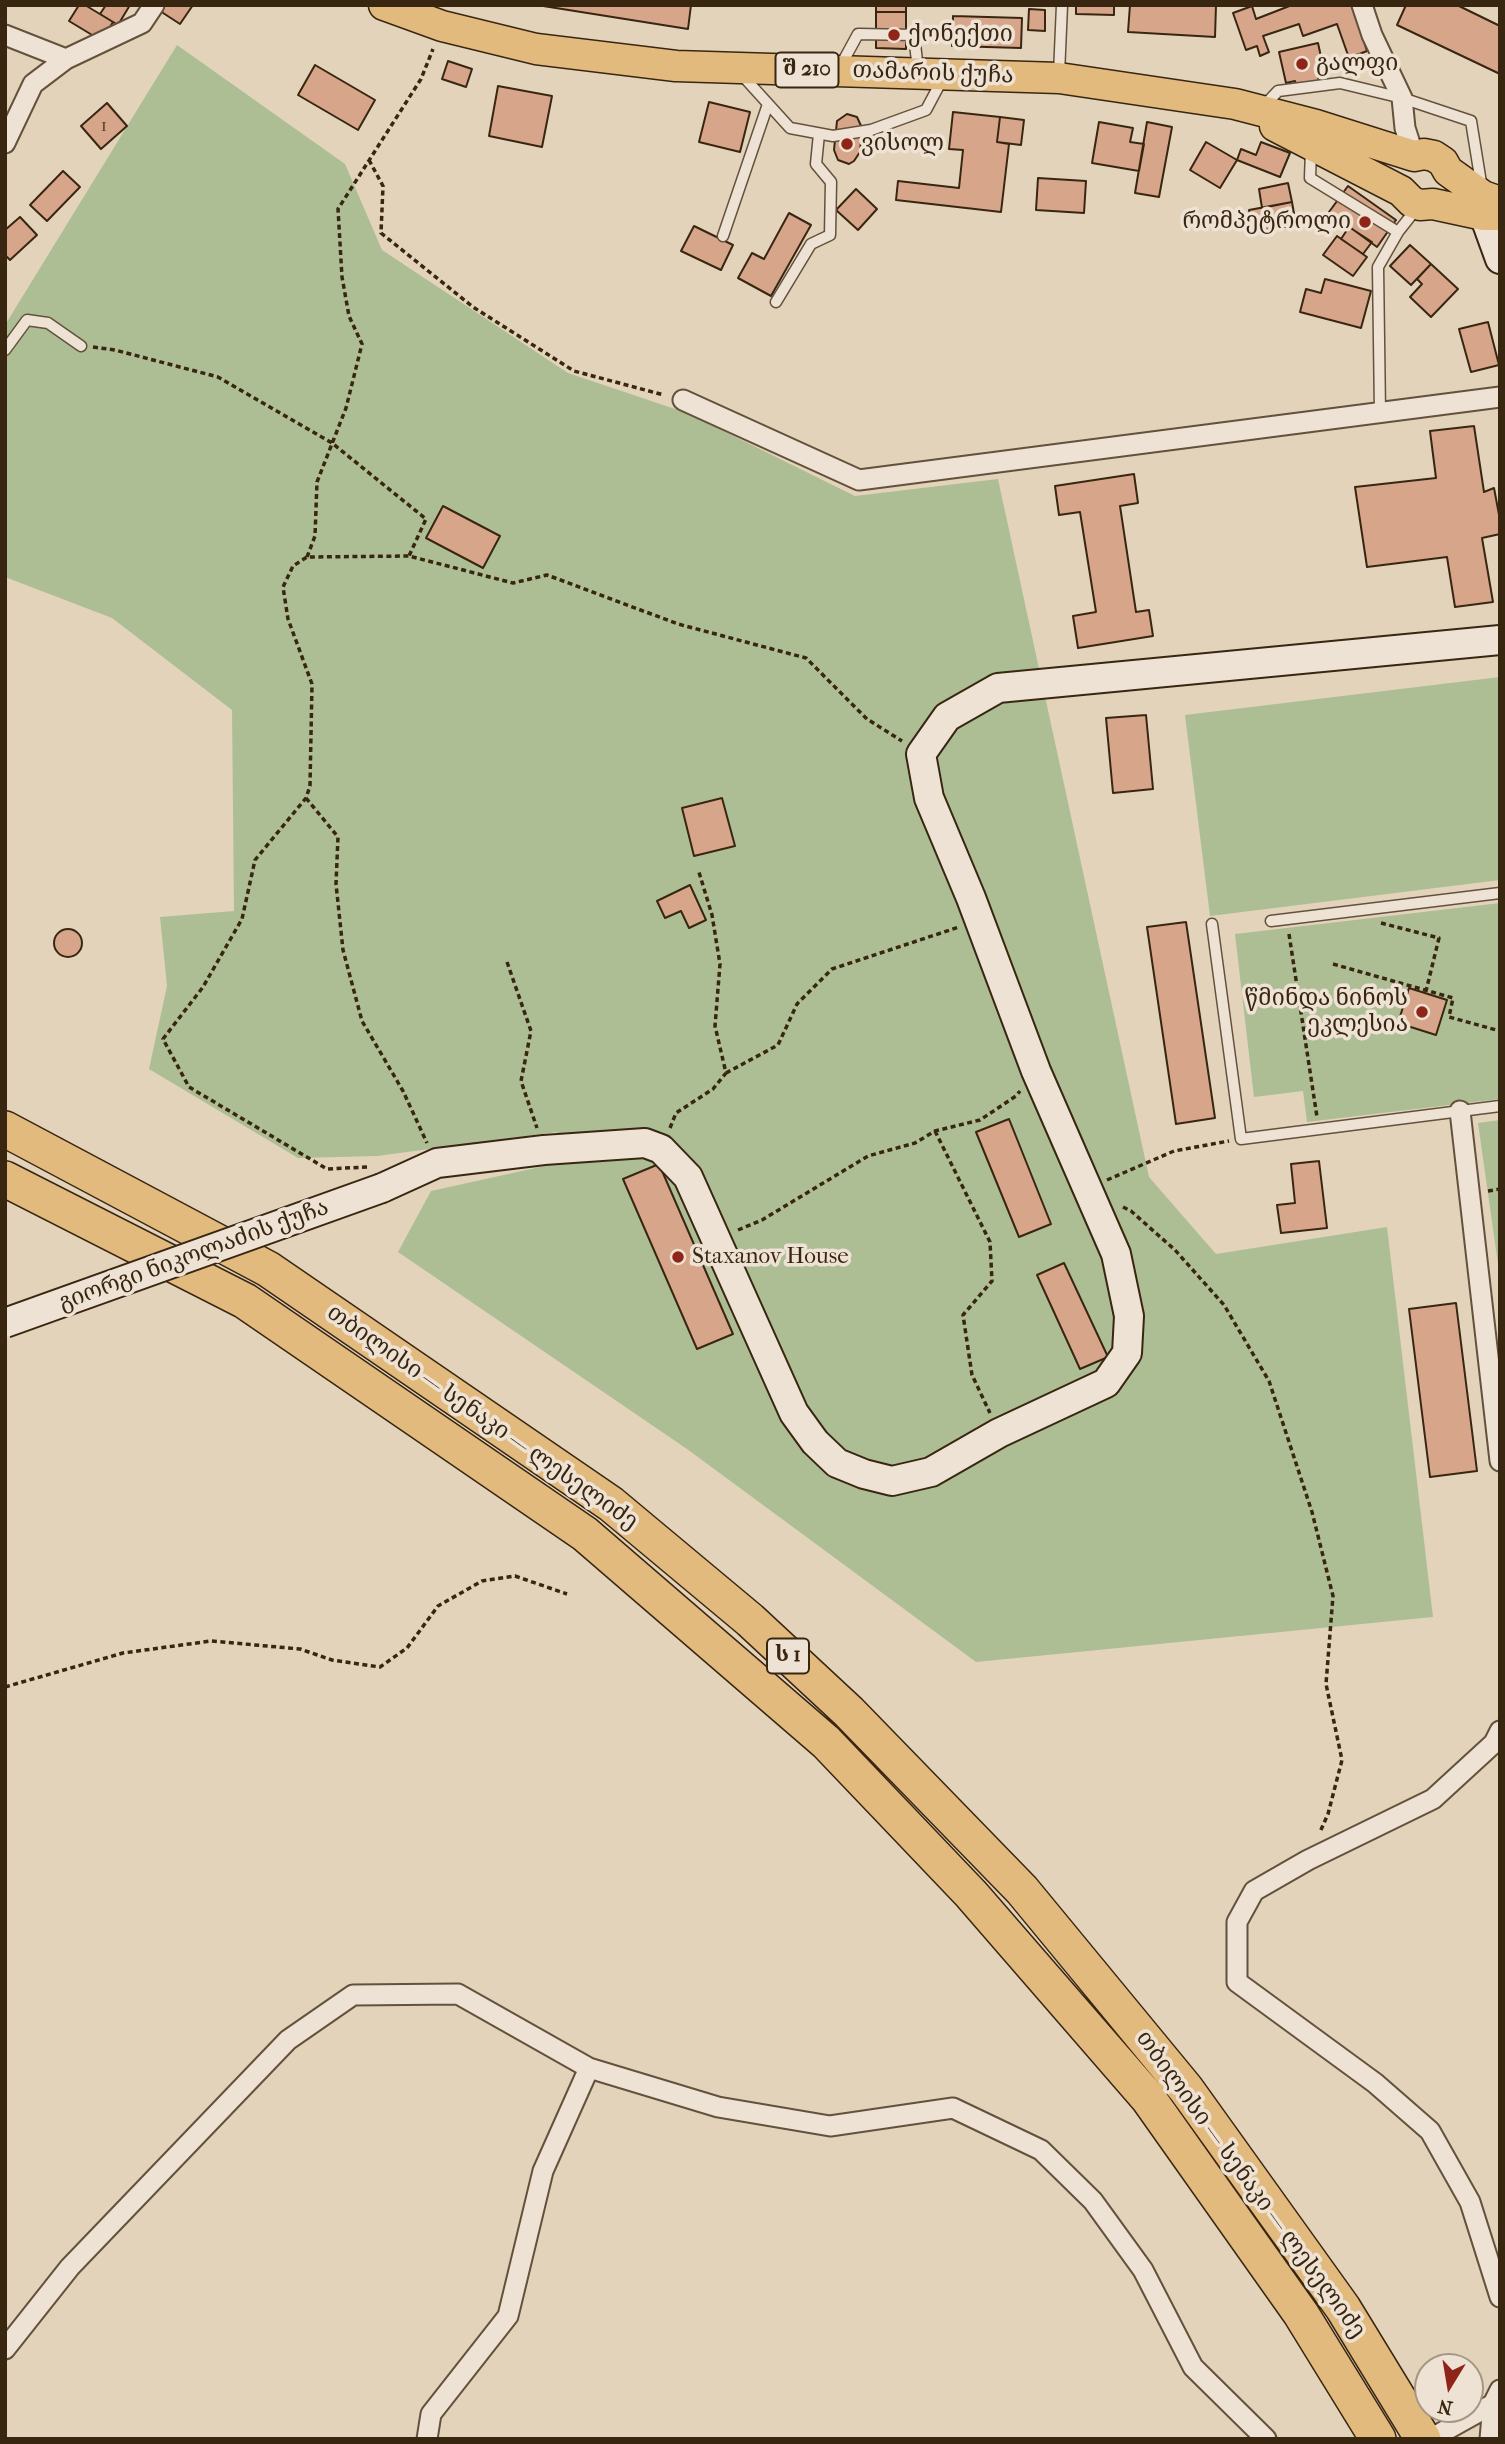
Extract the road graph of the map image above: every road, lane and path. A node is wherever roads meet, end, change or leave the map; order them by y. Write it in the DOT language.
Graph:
graph roads {
  1 [pos="154,5"];
  2 [pos="384,5"];
  3 [pos="1062,5"];
  4 [pos="1362,5"];
  5 [pos="442,26"];
  6 [pos="5,35"];
  7 [pos="66,59"];
  8 [pos="736,68"];
  9 [pos="932,74"];
  10 [pos="1059,78"];
  11 [pos="1402,98"];
  12 [pos="768,104"];
  13 [pos="1248,107"];
  14 [pos="819,134"];
  15 [pos="5,144"];
  16 [pos="1311,146"];
  17 [pos="1413,156"];
  18 [pos="369,160"];
  19 [pos="1448,172"];
  20 [pos="1418,200"];
  21 [pos="1492,207"];
  22 [pos="1398,232"];
  23 [pos="723,236"];
  24 [pos="1500,259"];
  25 [pos="776,302"];
  26 [pos="81,345"];
  27 [pos="5,350"];
  28 [pos="1500,397"];
  29 [pos="683,400"];
  30 [pos="1380,413"];
  31 [pos="332,443"];
  32 [pos="409,556"];
  33 [pos="307,557"];
  34 [pos="1500,640"];
  35 [pos="921,754"];
  36 [pos="306,798"];
  37 [pos="698,869"];
  38 [pos="1500,893"];
  39 [pos="1359,910"];
  40 [pos="1287,919"];
  41 [pos="979,920"];
  42 [pos="1271,921"];
  43 [pos="1212,925"];
  44 [pos="507,962"];
  45 [pos="1333,964"];
  46 [pos="1426,991"];
  47 [pos="1500,1031"];
  48 [pos="1036,1071"];
  49 [pos="726,1073"];
  50 [pos="1500,1106"];
  51 [pos="1460,1111"];
  52 [pos="5,1129"];
  53 [pos="1319,1129"];
  54 [pos="935,1131"];
  55 [pos="1241,1139"];
  56 [pos="661,1149"];
  57 [pos="544,1150"];
  58 [pos="437,1163"];
  59 [pos="375,1177"];
  60 [pos="5,1179"];
  61 [pos="1086,1189"];
  62 [pos="717,1238"];
  63 [pos="5,1323"];
  64 [pos="999,1433"];
  65 [pos="1500,1461"];
  66 [pos="567,1594"];
  67 [pos="5,1687"];
  68 [pos="1500,1731"];
  69 [pos="1308,1860"];
  70 [pos="589,2068"];
  71 [pos="1500,2297"];
  72 [pos="5,2349"];
  73 [pos="1496,2397"];
  74 [pos="427,2439"];
  75 [pos="1266,2439"];
  76 [pos="1378,2439"];
  77 [pos="1423,2439"];
  78 [pos="1430,2439"];
  79 [pos="1490,2439"];
  1 -- 7 [label="street"];
  2 -- 5 [label="main road, თამარის ქუჩა / შ 210"];
  3 -- 10 [label="lane"];
  4 -- 11 [label="street"];
  5 -- 8 [label="main road, თამარის ქუჩა / შ 210"];
  5 -- 18 [label="path"];
  6 -- 7 [label="street"];
  7 -- 15 [label="street"];
  8 -- 9 [label="main road, თამარის ქუჩა / შ 210"];
  8 -- 12 [label="lane"];
  9 -- 10 [label="main road, თამარის ქუჩა / შ 210"];
  9 -- 14 [label="lane"];
  10 -- 13 [label="main road, თამარის ქუჩა / შ 210"];
  11 -- 13 [label="lane"];
  11 -- 17 [label="street"];
  11 -- 21 [label="lane"];
  12 -- 14 [label="lane"];
  12 -- 23 [label="lane"];
  13 -- 16 [label="main road, თამარის ქუჩა / შ 210"];
  13 -- 17 [label="main road, თამარის ქუჩა / შ 210"];
  14 -- 25 [label="lane"];
  16 -- 20 [label="main road, თამარის ქუჩა / შ 210"];
  16 -- 22 [label="lane"];
  17 -- 19 [label="main road, თამარის ქუჩა"];
  17 -- 20 [label="main road"];
  18 -- 29 [label="path"];
  18 -- 31 [label="path"];
  19 -- 20 [label="main road"];
  19 -- 21 [label="main road, თამარის ქუჩა"];
  20 -- 21 [label="main road, შ 210"];
  20 -- 22 [label="lane"];
  21 -- 24 [label="street"];
  22 -- 30 [label="lane"];
  26 -- 27 [label="lane"];
  26 -- 31 [label="path"];
  28 -- 30 [label="street"];
  29 -- 30 [label="street"];
  31 -- 32 [label="path"];
  31 -- 33 [label="path"];
  32 -- 33 [label="path"];
  32 -- 35 [label="path"];
  33 -- 36 [label="path"];
  34 -- 35 [label="street"];
  35 -- 41 [label="street"];
  36 -- 58 [label="path"];
  36 -- 59 [label="path"];
  37 -- 49 [label="path"];
  38 -- 39 [label="lane"];
  39 -- 40 [label="lane"];
  39 -- 46 [label="path"];
  40 -- 42 [label="lane"];
  40 -- 53 [label="path"];
  41 -- 48 [label="street"];
  41 -- 49 [label="path"];
  43 -- 55 [label="lane"];
  44 -- 57 [label="path"];
  45 -- 46 [label="path"];
  46 -- 47 [label="path"];
  48 -- 54 [label="path"];
  48 -- 61 [label="street"];
  49 -- 56 [label="path"];
  50 -- 51 [label="lane"];
  51 -- 53 [label="lane"];
  51 -- 65 [label="street"];
  52 -- 77 [label="highway, თბილისი — სენაკი — ლესელიძე / ს 1"];
  53 -- 55 [label="lane"];
  54 -- 62 [label="path"];
  54 -- 64 [label="path"];
  55 -- 61 [label="path"];
  56 -- 57 [label="street, გიორგი ნიკოლაძის ქუჩა"];
  56 -- 62 [label="street"];
  57 -- 58 [label="street, გიორგი ნიკოლაძის ქუჩა"];
  58 -- 59 [label="street, გიორგი ნიკოლაძის ქუჩა"];
  59 -- 63 [label="street, გიორგი ნიკოლაძის ქუჩა, bridge"];
  60 -- 76 [label="highway, თბილისი — სენაკი — ლესელიძე / ს 1"];
  61 -- 64 [label="street"];
  61 -- 69 [label="path"];
  62 -- 64 [label="street"];
  66 -- 67 [label="path"];
  68 -- 69 [label="street"];
  69 -- 71 [label="street"];
  70 -- 72 [label="street"];
  70 -- 74 [label="street"];
  70 -- 75 [label="street"];
  73 -- 78 [label="street"];
  73 -- 79 [label="street"];
}
